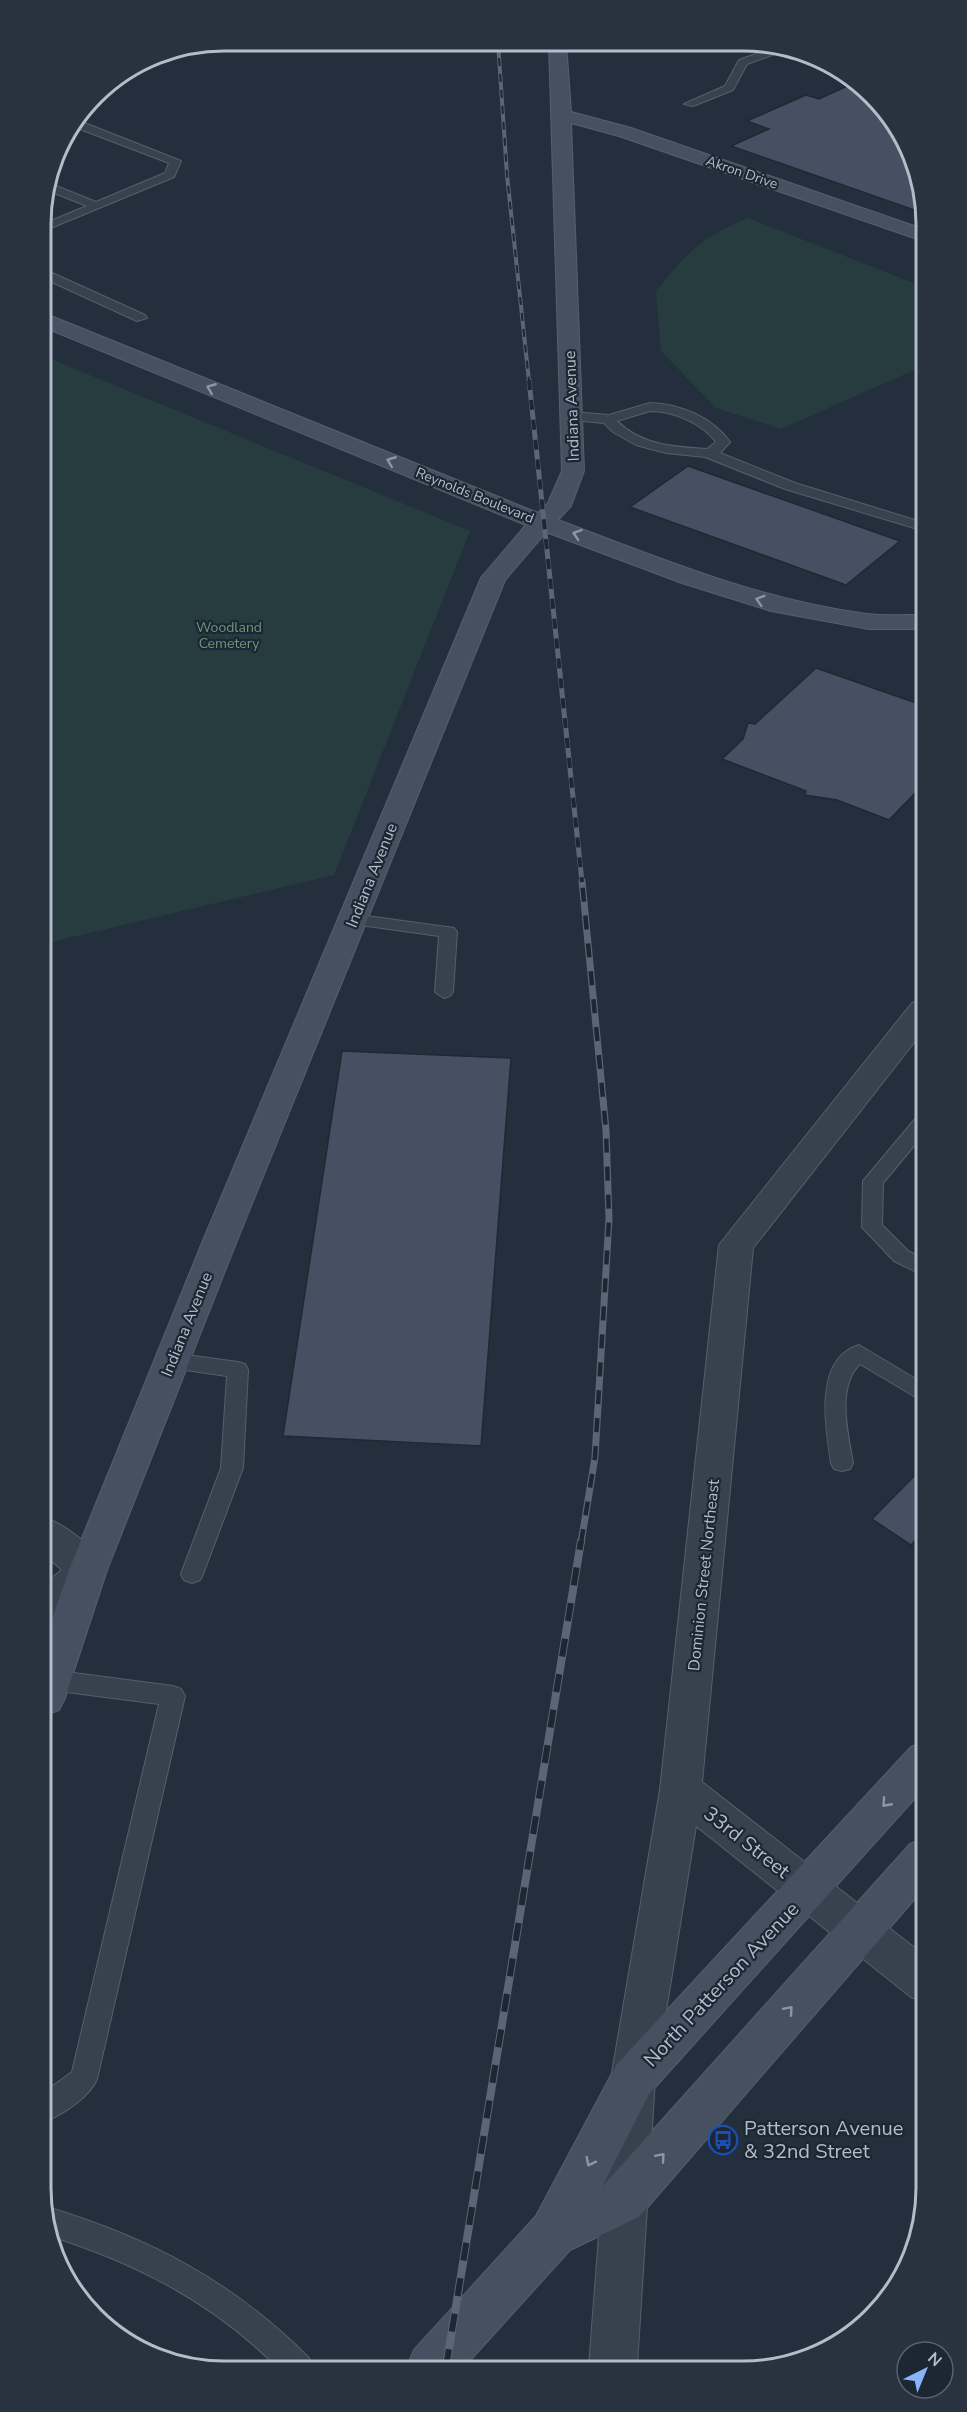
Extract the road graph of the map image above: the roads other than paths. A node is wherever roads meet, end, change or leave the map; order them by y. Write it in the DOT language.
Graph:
graph roads {
  1 [pos="557,51"];
  2 [pos="769,53"];
  3 [pos="558,63"];
  4 [pos="689,104"];
  5 [pos="562,115"];
  6 [pos="82,126"];
  7 [pos="652,141"];
  8 [pos="602,144"];
  9 [pos="674,149"];
  10 [pos="54,189"];
  11 [pos="97,206"];
  12 [pos="51,225"];
  13 [pos="916,232"];
  14 [pos="51,277"];
  15 [pos="141,318"];
  16 [pos="51,322"];
  17 [pos="51,344"];
  18 [pos="572,416"];
  19 [pos="608,420"];
  20 [pos="707,453"];
  21 [pos="916,524"];
  22 [pos="536,529"];
  23 [pos="916,622"];
  24 [pos="916,639"];
  25 [pos="352,920"];
  26 [pos="444,992"];
  27 [pos="916,1019"];
  28 [pos="916,1131"];
  29 [pos="916,1264"];
  30 [pos="172,1361"];
  31 [pos="916,1389"];
  32 [pos="842,1463"];
  33 [pos="51,1538"];
  34 [pos="88,1570"];
  35 [pos="192,1574"];
  36 [pos="51,1600"];
  37 [pos="51,1680"];
  38 [pos="51,1689"];
  39 [pos="916,1769"];
  40 [pos="681,1790"];
  41 [pos="916,1867"];
  42 [pos="808,1890"];
  43 [pos="859,1930"];
  44 [pos="916,1975"];
  45 [pos="633,2079"];
  46 [pos="51,2104"];
  47 [pos="623,2201"];
  48 [pos="55,2224"];
  49 [pos="553,2233"];
  50 [pos="292,2361"];
  51 [pos="436,2361"];
  52 [pos="612,2361"];
  1 -- 3 [label="main road, Indiana Avenue"];
  2 -- 4 [label="lane"];
  3 -- 5 [label="main road, Indiana Avenue"];
  3 -- 7 [label="main road"];
  5 -- 7 [label="main road, Akron Drive"];
  5 -- 18 [label="main road, Indiana Avenue"];
  6 -- 11 [label="lane"];
  7 -- 9 [label="main road, Akron Drive"];
  8 -- 9 [label="main road"];
  9 -- 13 [label="main road, Akron Drive"];
  10 -- 11 [label="lane"];
  11 -- 12 [label="lane"];
  14 -- 15 [label="lane"];
  22 -- 16 [label="main road, Reynolds Boulevard, one-way"];
  17 -- 22 [label="main road, Reynolds Boulevard"];
  18 -- 19 [label="lane"];
  18 -- 22 [label="main road, Indiana Avenue"];
  19 -- 20 [label="lane"];
  19 -- 20 [label="lane"];
  20 -- 21 [label="lane"];
  23 -- 22 [label="main road, Reynolds Boulevard, one-way"];
  22 -- 24 [label="main road, Reynolds Boulevard"];
  22 -- 25 [label="main road, Indiana Avenue"];
  25 -- 26 [label="lane"];
  25 -- 30 [label="main road, Indiana Avenue"];
  27 -- 40 [label="street, Dominion Street Northeast"];
  28 -- 29 [label="lane"];
  30 -- 34 [label="main road, Indiana Avenue"];
  30 -- 35 [label="lane"];
  31 -- 32 [label="lane"];
  33 -- 34 [label="street"];
  34 -- 36 [label="street"];
  34 -- 37 [label="main road, Indiana Avenue"];
  38 -- 46 [label="lane"];
  39 -- 42 [label="main road, North Patterson Avenue, one-way"];
  40 -- 42 [label="street, 33rd Street"];
  40 -- 45 [label="street, Dominion Street Northeast"];
  41 -- 43 [label="main road, North Patterson Avenue"];
  42 -- 43 [label="street, 33rd Street"];
  42 -- 45 [label="main road, North Patterson Avenue"];
  43 -- 44 [label="street, 33rd Street"];
  47 -- 43 [label="main road, North Patterson Avenue, one-way"];
  45 -- 47 [label="street, Dominion Street Northeast"];
  45 -- 49 [label="main road, North Patterson Avenue, one-way"];
  47 -- 49 [label="main road, North Patterson Avenue"];
  47 -- 52 [label="street, Dominion Street Northeast"];
  48 -- 50 [label="lane"];
  49 -- 51 [label="main road, North Patterson Avenue"];
}
